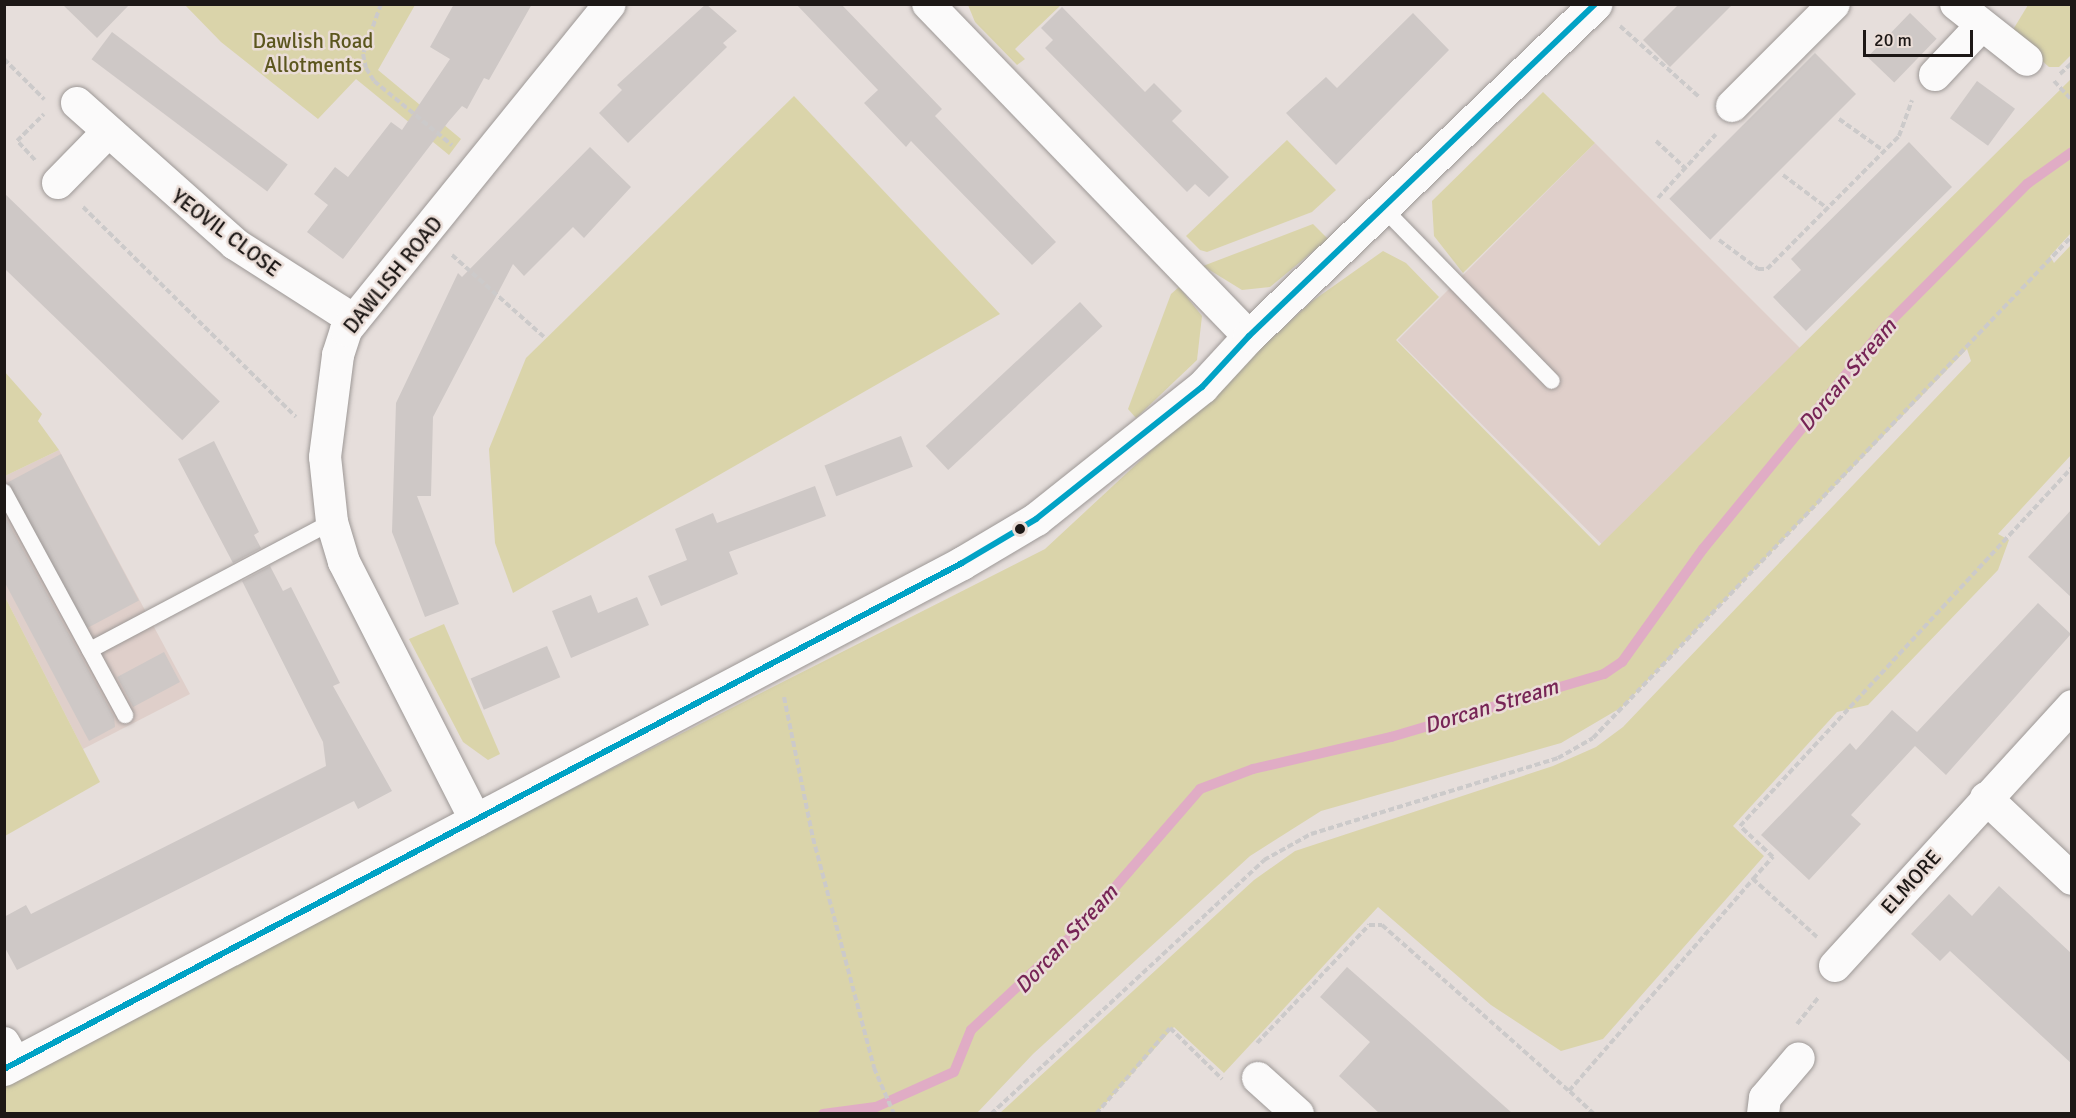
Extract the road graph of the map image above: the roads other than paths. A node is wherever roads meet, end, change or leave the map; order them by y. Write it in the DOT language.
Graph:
graph roads {
  1 [pos="610,4"];
  2 [pos="928,4"];
  3 [pos="1834,4"];
  4 [pos="1956,4"];
  5 [pos="1605,13"];
  6 [pos="1980,27"];
  7 [pos="2027,60"];
  8 [pos="1935,75"];
  9 [pos="66,101"];
  10 [pos="1721,113"];
  11 [pos="107,133"];
  12 [pos="58,183"];
  13 [pos="1384,209"];
  14 [pos="354,320"];
  15 [pos="1248,336"];
  16 [pos="1552,381"];
  17 [pos="4,492"];
  18 [pos="332,522"];
  19 [pos="90,650"];
  20 [pos="2072,706"];
  21 [pos="125,714"];
  22 [pos="1986,798"];
  23 [pos="476,821"];
  24 [pos="2072,879"];
  25 [pos="1844,956"];
  26 [pos="8,1058"];
  27 [pos="1799,1058"];
  28 [pos="1246,1068"];
  29 [pos="1298,1113"];
  30 [pos="1763,1113"];
  1 -- 14 [label="street, DAWLISH ROAD"];
  2 -- 15 [label="street"];
  3 -- 10 [label="street"];
  4 -- 6 [label="street"];
  5 -- 13 [label="street"];
  6 -- 7 [label="street"];
  6 -- 8 [label="street"];
  9 -- 11 [label="street, YEOVIL CLOSE"];
  11 -- 12 [label="street"];
  11 -- 14 [label="street, YEOVIL CLOSE"];
  13 -- 15 [label="street"];
  13 -- 16 [label="lane"];
  14 -- 18 [label="street, DAWLISH ROAD"];
  15 -- 23 [label="street"];
  17 -- 19 [label="lane"];
  18 -- 19 [label="lane"];
  18 -- 23 [label="street, DAWLISH ROAD"];
  19 -- 21 [label="lane"];
  20 -- 22 [label="street, ELMORE"];
  22 -- 24 [label="street"];
  22 -- 25 [label="street, ELMORE"];
  23 -- 26 [label="street"];
  27 -- 30 [label="street"];
  28 -- 29 [label="street"];
}
